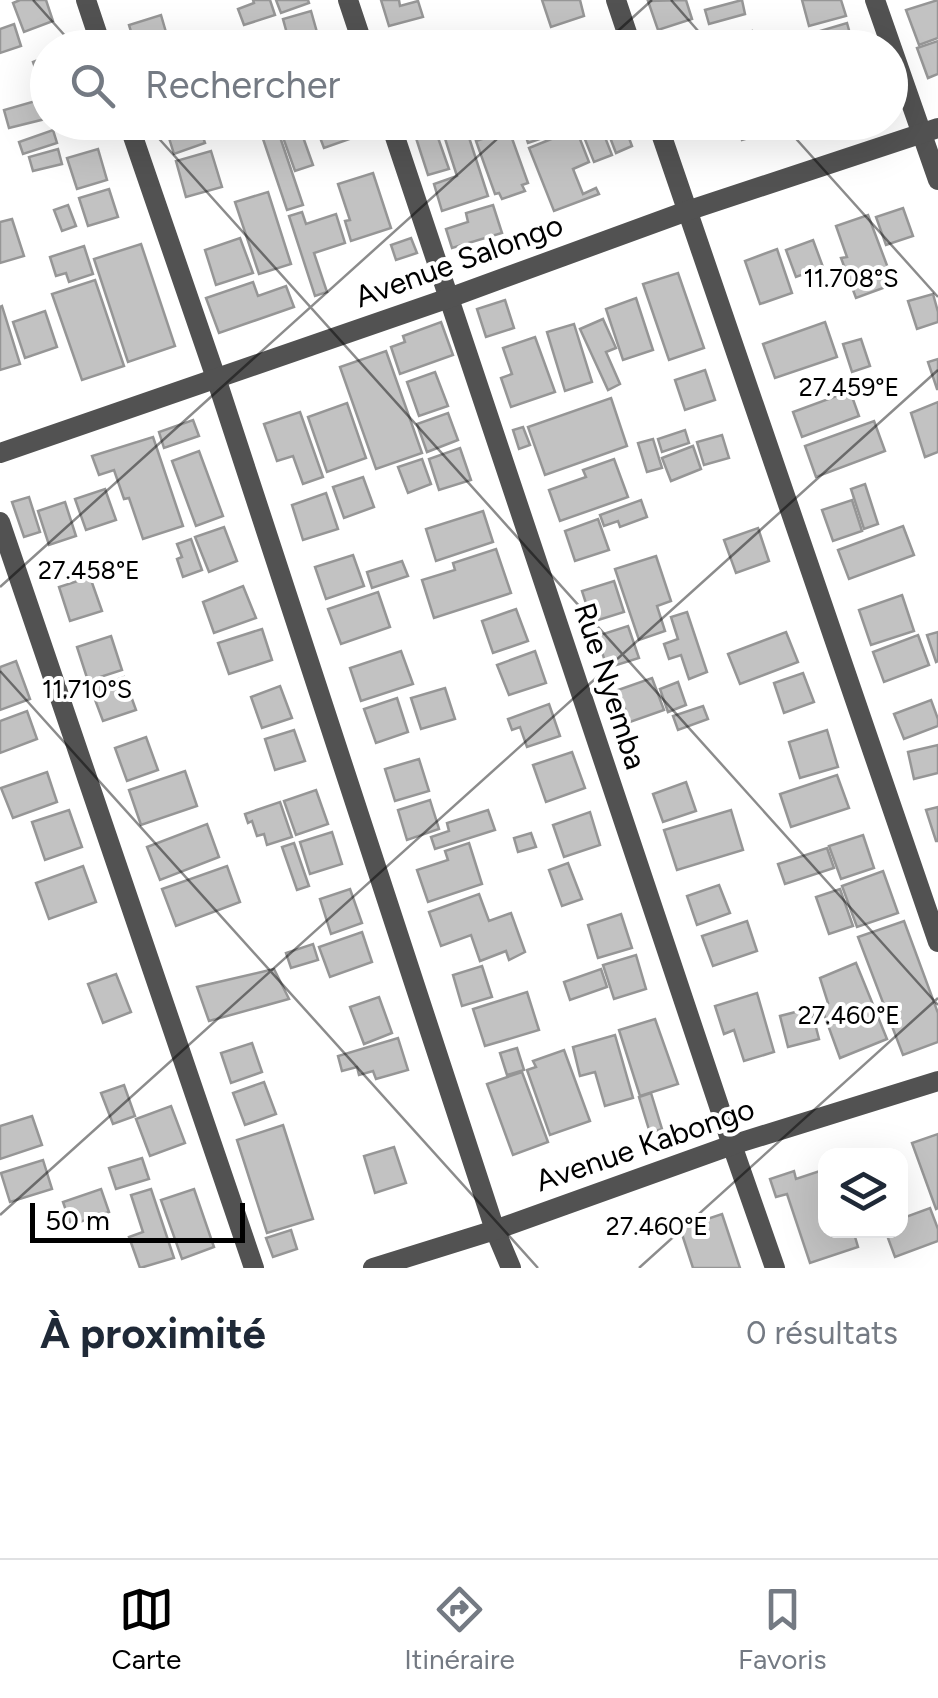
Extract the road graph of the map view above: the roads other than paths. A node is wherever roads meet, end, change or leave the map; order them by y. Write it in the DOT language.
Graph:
graph roads {
  1 [pos="86,0"];
  2 [pos="348,0"];
  3 [pos="616,0"];
  4 [pos="875,0"];
  5 [pos="96,30"];
  6 [pos="358,30"];
  7 [pos="626,30"];
  8 [pos="888,30"];
  9 [pos="908,79"];
  10 [pos="930,131"];
  11 [pos="134,140"];
  12 [pos="396,140"];
  13 [pos="663,140"];
  14 [pos="903,140"];
  15 [pos="938,180"];
  16 [pos="687,211"];
  17 [pos="449,298"];
  18 [pos="216,378"];
  19 [pos="0,454"];
  20 [pos="0,522"];
  21 [pos="938,942"];
  22 [pos="938,1080"];
  23 [pos="732,1145"];
  24 [pos="495,1230"];
  25 [pos="254,1268"];
  26 [pos="373,1268"];
  27 [pos="511,1268"];
  28 [pos="775,1268"];
  1 -- 5 [label="street"];
  2 -- 6 [label="street"];
  3 -- 7 [label="street"];
  4 -- 8 [label="street"];
  9 -- 10 [label="street"];
  10 -- 15 [label="street"];
  11 -- 18 [label="street"];
  12 -- 17 [label="street, Rue Nyemba"];
  13 -- 16 [label="street"];
  14 -- 16 [label="street, Avenue Salongo"];
  16 -- 17 [label="street, Avenue Salongo"];
  16 -- 21 [label="street"];
  17 -- 18 [label="street, Avenue Salongo"];
  17 -- 23 [label="street, Rue Nyemba"];
  18 -- 19 [label="street, Avenue Salongo"];
  18 -- 24 [label="street"];
  20 -- 25 [label="street"];
  22 -- 23 [label="street, Avenue Kabongo"];
  23 -- 24 [label="street, Avenue Kabongo"];
  23 -- 28 [label="street, Rue Nyemba"];
  24 -- 26 [label="street, Avenue Kabongo"];
  24 -- 27 [label="street"];
}
